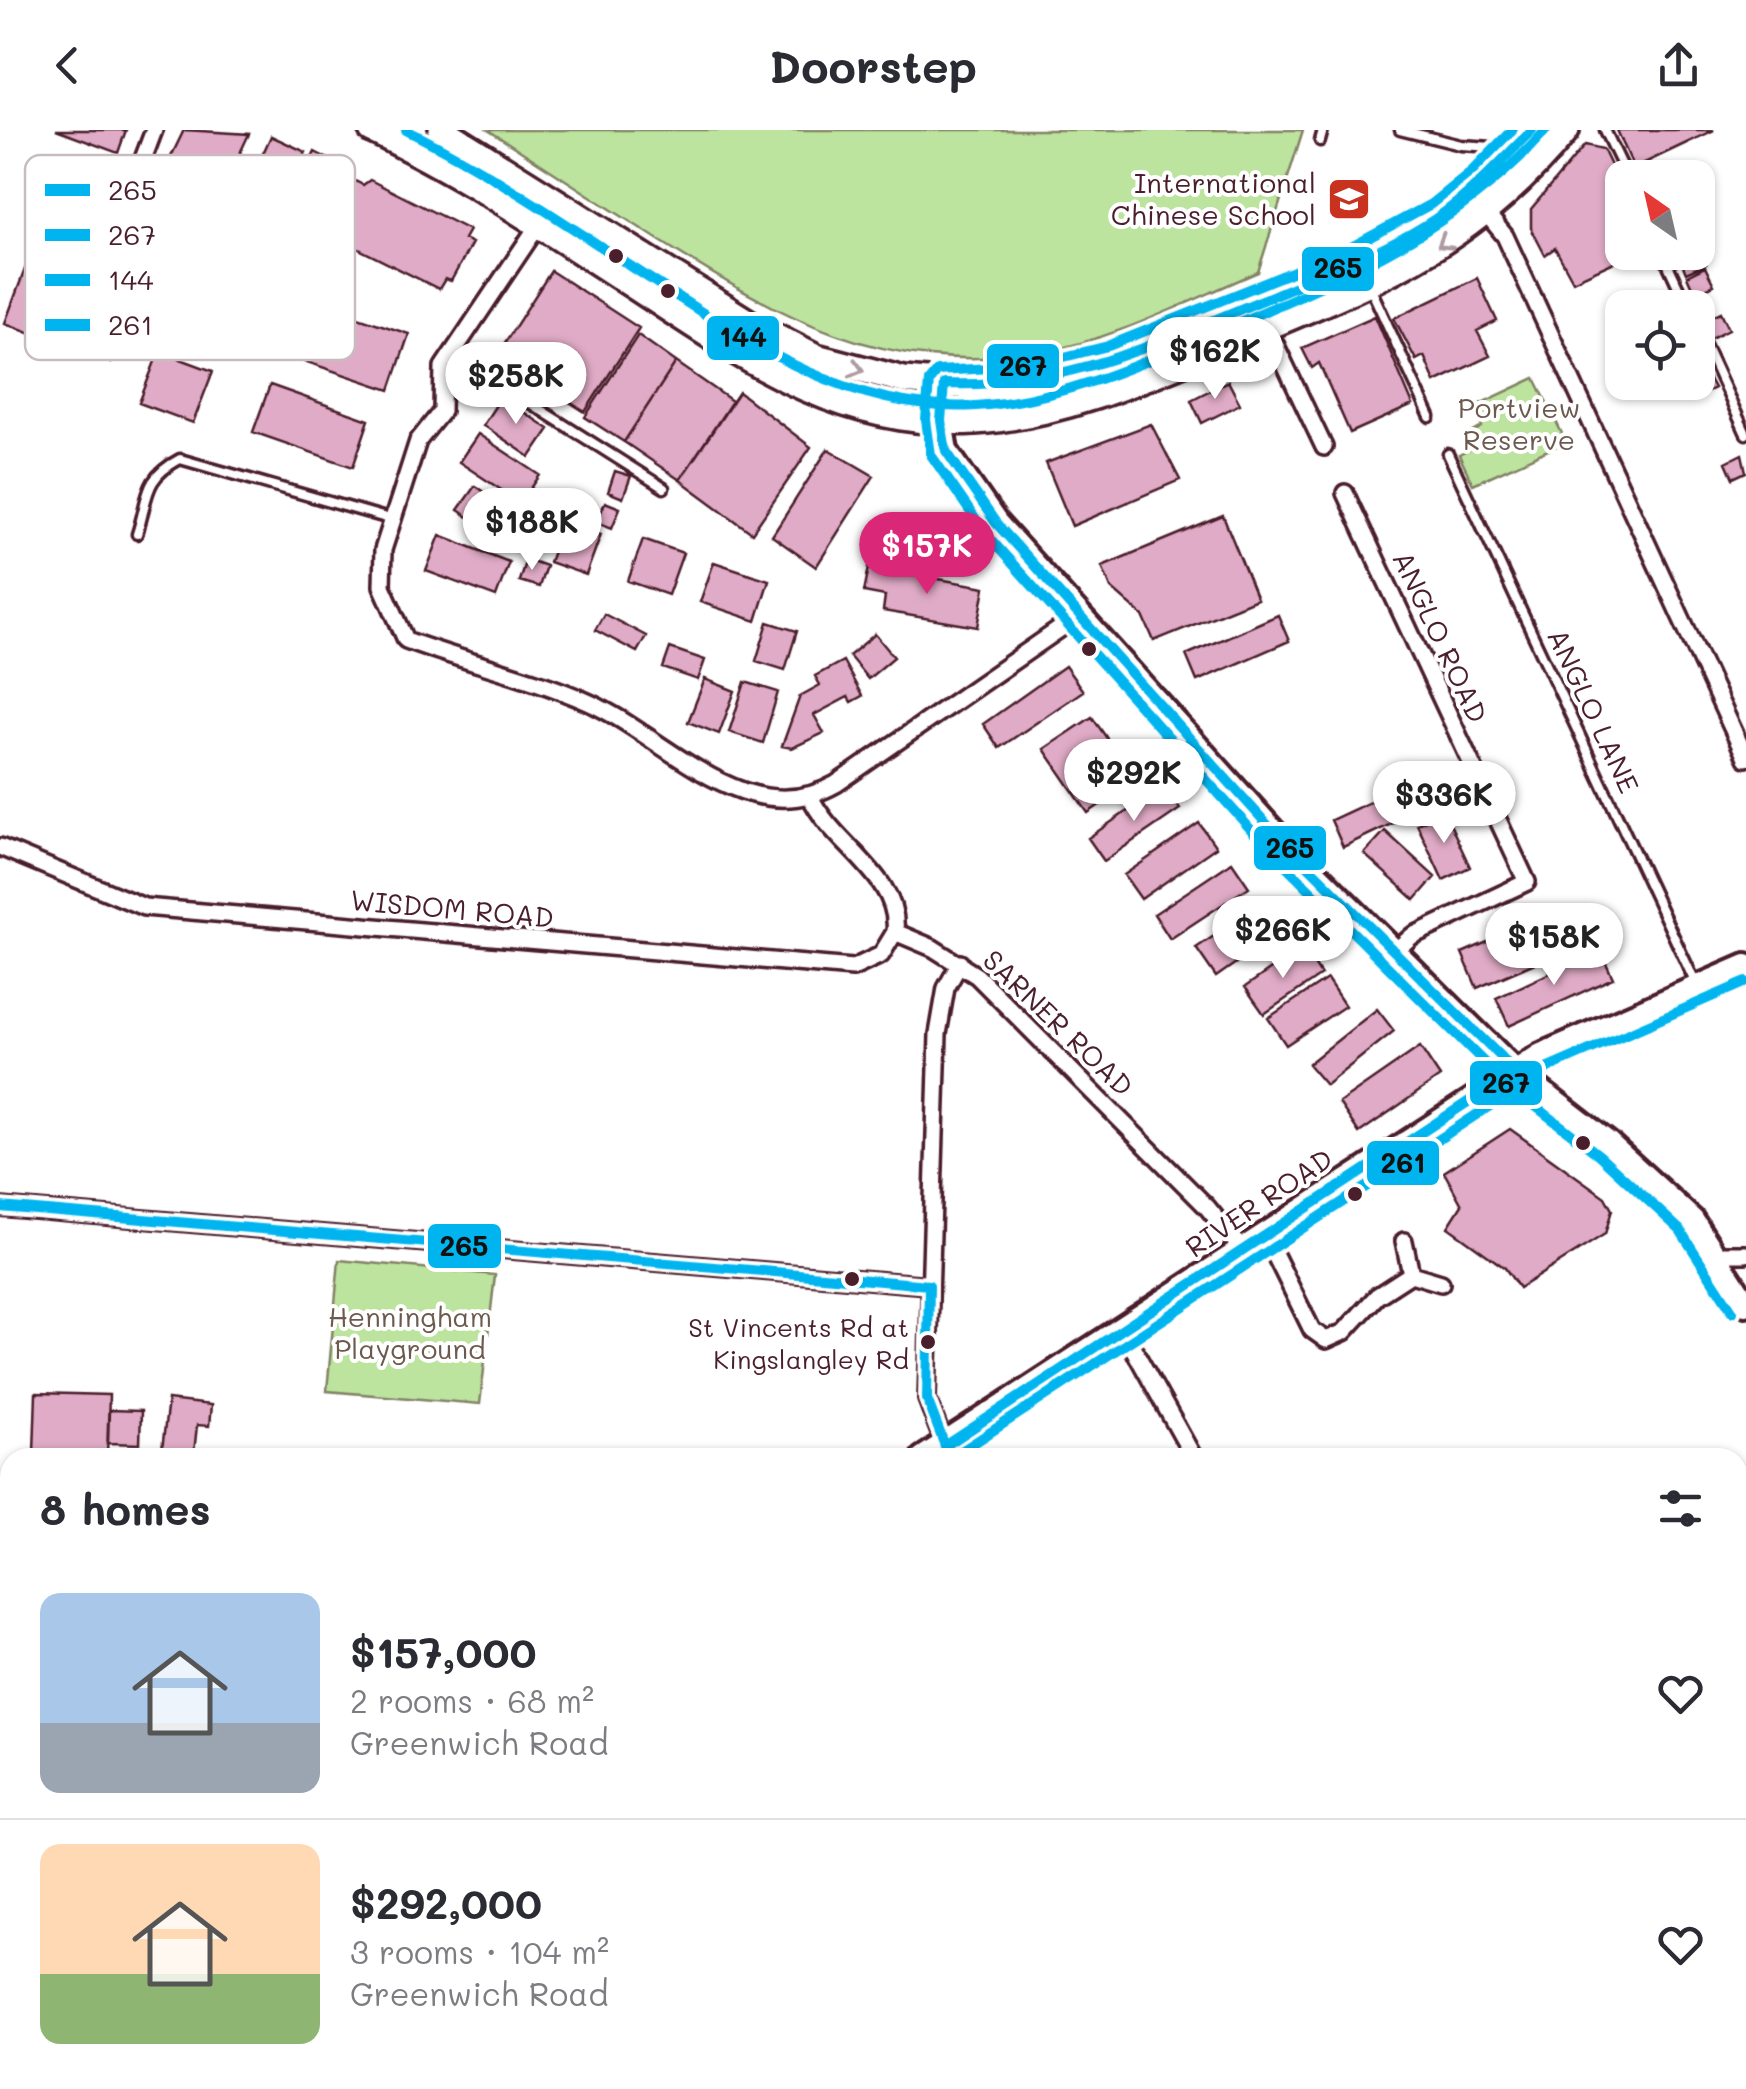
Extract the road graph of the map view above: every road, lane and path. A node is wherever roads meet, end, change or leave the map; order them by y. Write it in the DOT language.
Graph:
graph roads {
  1 [pos="154,130"];
  2 [pos="372,130"];
  3 [pos="442,130"];
  4 [pos="1323,130"];
  5 [pos="1400,130"];
  6 [pos="1566,130"];
  7 [pos="1605,130"];
  8 [pos="1421,132"];
  9 [pos="1524,139"];
  10 [pos="1320,141"];
  11 [pos="145,155"];
  12 [pos="1619,160"];
  13 [pos="1486,214"];
  14 [pos="538,224"];
  15 [pos="1368,283"];
  16 [pos="1266,327"];
  17 [pos="454,355"];
  18 [pos="1715,366"];
  19 [pos="944,384"];
  20 [pos="1430,416"];
  21 [pos="941,421"];
  22 [pos="1746,434"];
  23 [pos="1324,447"];
  24 [pos="1448,454"];
  25 [pos="664,488"];
  26 [pos="1345,493"];
  27 [pos="392,520"];
  28 [pos="138,534"];
  29 [pos="1080,615"];
  30 [pos="1746,758"];
  31 [pos="810,796"];
  32 [pos="0,848"];
  33 [pos="895,932"];
  34 [pos="1394,952"];
  35 [pos="960,962"];
  36 [pos="1746,966"];
  37 [pos="1698,988"];
  38 [pos="1515,1071"];
  39 [pos="0,1207"];
  40 [pos="1265,1236"];
  41 [pos="1404,1241"];
  42 [pos="1242,1250"];
  43 [pos="1716,1254"];
  44 [pos="1746,1254"];
  45 [pos="1412,1274"];
  46 [pos="1441,1283"];
  47 [pos="929,1285"];
  48 [pos="1746,1304"];
  49 [pos="1123,1330"];
  50 [pos="933,1448"];
  51 [pos="940,1448"];
  52 [pos="1188,1448"];
  1 -- 11 [label="street"];
  2 -- 14 [label="main road"];
  3 -- 19 [label="main road, one-way"];
  4 -- 10 [label="lane"];
  5 -- 8 [label="lane"];
  6 -- 13 [label="main road"];
  7 -- 12 [label="lane"];
  8 -- 9 [label="lane"];
  9 -- 19 [label="main road"];
  13 -- 15 [label="main road, one-way"];
  13 -- 30 [label="street"];
  14 -- 17 [label="street"];
  14 -- 21 [label="main road"];
  15 -- 16 [label="main road"];
  15 -- 20 [label="lane"];
  16 -- 21 [label="main road"];
  16 -- 23 [label="street"];
  17 -- 25 [label="lane"];
  17 -- 27 [label="street"];
  18 -- 22 [label="lane"];
  19 -- 21 [label="main road"];
  21 -- 29 [label="main road"];
  24 -- 37 [label="lane, ANGLO LANE"];
  26 -- 34 [label="street, ANGLO ROAD"];
  27 -- 28 [label="lane"];
  27 -- 31 [label="street"];
  29 -- 31 [label="street"];
  29 -- 34 [label="main road"];
  31 -- 33 [label="street"];
  32 -- 33 [label="street, WISDOM ROAD"];
  33 -- 35 [label="street, SARNER ROAD"];
  34 -- 38 [label="main road"];
  35 -- 42 [label="street, SARNER ROAD"];
  35 -- 47 [label="street"];
  36 -- 37 [label="main road, RIVER ROAD"];
  37 -- 38 [label="main road, RIVER ROAD"];
  38 -- 40 [label="main road, RIVER ROAD"];
  38 -- 43 [label="main road"];
  39 -- 47 [label="street"];
  40 -- 42 [label="main road, RIVER ROAD"];
  40 -- 45 [label="street"];
  41 -- 45 [label="street"];
  42 -- 49 [label="main road, RIVER ROAD"];
  43 -- 44 [label="street"];
  43 -- 48 [label="main road"];
  45 -- 46 [label="street"];
  47 -- 50 [label="street"];
  49 -- 51 [label="main road, RIVER ROAD"];
  49 -- 52 [label="street"];
}
